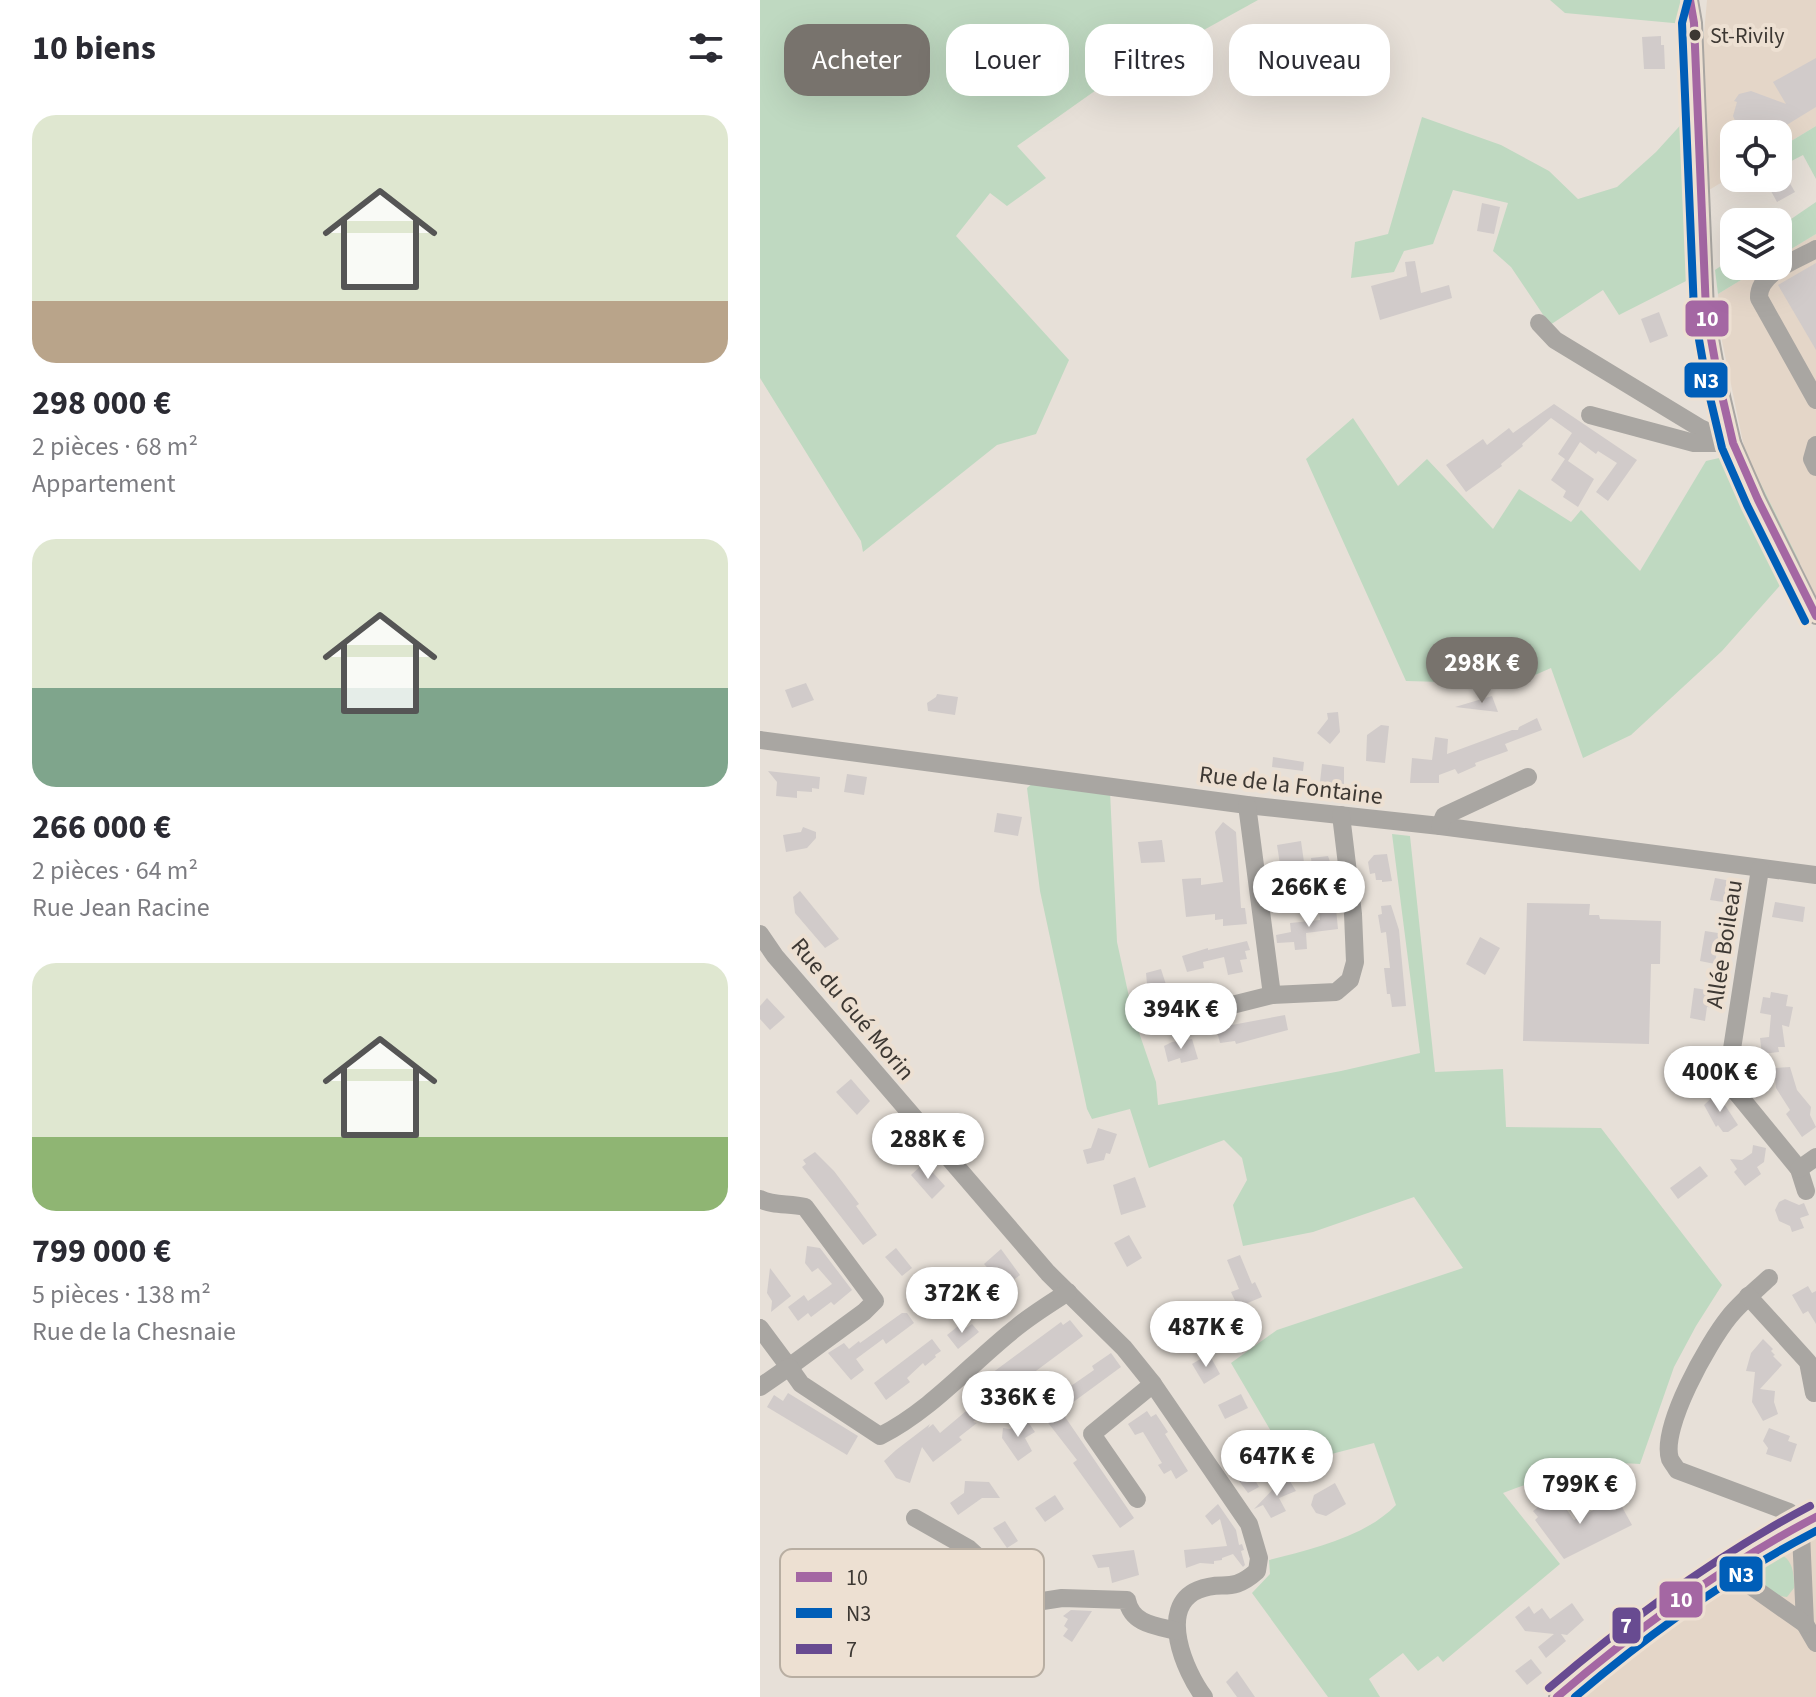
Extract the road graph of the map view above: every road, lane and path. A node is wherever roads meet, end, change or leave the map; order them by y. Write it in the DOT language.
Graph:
graph roads {
  1 [pos="1690,0"];
  2 [pos="1701,0"];
  3 [pos="1694,23"];
  4 [pos="1816,249"];
  5 [pos="1539,323"];
  6 [pos="1816,400"];
  7 [pos="1590,415"];
  8 [pos="1733,443"];
  9 [pos="1816,445"];
  10 [pos="1816,467"];
  11 [pos="1816,616"];
  12 [pos="760,740"];
  13 [pos="1528,777"];
  14 [pos="1247,805"];
  15 [pos="1341,815"];
  16 [pos="1440,826"];
  17 [pos="1760,869"];
  18 [pos="1816,875"];
  19 [pos="760,934"];
  20 [pos="1272,995"];
  21 [pos="1203,1005"];
  22 [pos="1816,1157"];
  23 [pos="1799,1169"];
  24 [pos="1806,1191"];
  25 [pos="760,1199"];
  26 [pos="1769,1278"];
  27 [pos="1068,1292"];
  28 [pos="1748,1296"];
  29 [pos="760,1328"];
  30 [pos="789,1367"];
  31 [pos="1153,1384"];
  32 [pos="760,1387"];
  33 [pos="1814,1393"];
  34 [pos="1137,1499"];
  35 [pos="1816,1517"];
  36 [pos="915,1518"];
  37 [pos="1798,1526"];
  38 [pos="969,1549"];
  39 [pos="1724,1567"];
  40 [pos="1044,1601"];
  41 [pos="1805,1624"];
  42 [pos="1177,1631"];
  43 [pos="1816,1643"];
  44 [pos="1204,1697"];
  45 [pos="1557,1697"];
  1 -- 3 [label="street"];
  2 -- 3 [label="street"];
  3 -- 8 [label="street"];
  4 -- 6 [label="street"];
  5 -- 8 [label="street"];
  7 -- 8 [label="street"];
  8 -- 11 [label="street"];
  9 -- 10 [label="street"];
  12 -- 14 [label="street, Rue de la Fontaine"];
  13 -- 16 [label="street"];
  14 -- 15 [label="street, Rue de la Fontaine"];
  14 -- 20 [label="street"];
  15 -- 16 [label="street, Rue de la Fontaine"];
  15 -- 20 [label="street"];
  16 -- 17 [label="street, Rue de la Fontaine"];
  17 -- 18 [label="street, Rue de la Fontaine"];
  17 -- 23 [label="street, Allée Boileau"];
  19 -- 27 [label="street, Rue du Gué Morin"];
  20 -- 21 [label="street"];
  22 -- 23 [label="street"];
  23 -- 24 [label="street, Allée Boileau"];
  25 -- 30 [label="street"];
  26 -- 28 [label="street"];
  27 -- 30 [label="street"];
  27 -- 31 [label="street, Rue du Gué Morin"];
  28 -- 33 [label="street"];
  28 -- 37 [label="street"];
  29 -- 30 [label="street"];
  30 -- 32 [label="street"];
  31 -- 34 [label="street"];
  31 -- 42 [label="street, Rue du Gué Morin"];
  35 -- 37 [label="street"];
  36 -- 38 [label="street"];
  37 -- 39 [label="street"];
  37 -- 41 [label="street"];
  39 -- 41 [label="street"];
  39 -- 45 [label="street"];
  40 -- 42 [label="street"];
  41 -- 43 [label="street"];
  42 -- 44 [label="street"];
}
